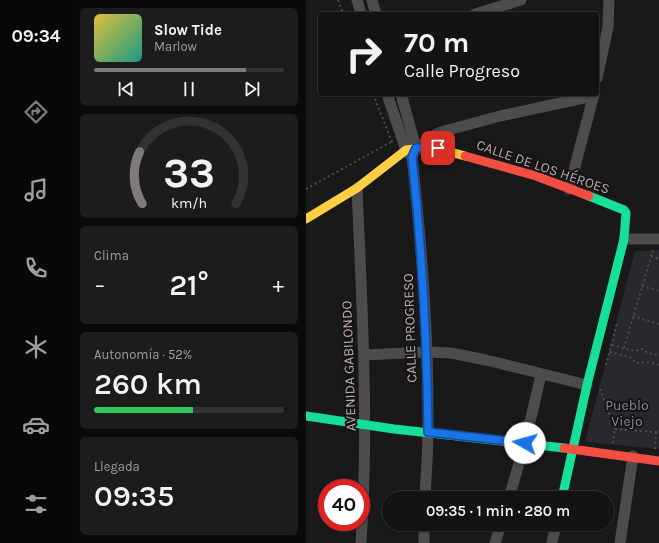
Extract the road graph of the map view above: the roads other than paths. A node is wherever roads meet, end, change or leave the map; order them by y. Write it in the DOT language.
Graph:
graph roads {
  1 [pos="357,0"];
  2 [pos="372,0"];
  3 [pos="521,0"];
  4 [pos="609,0"];
  5 [pos="360,12"];
  6 [pos="375,12"];
  7 [pos="482,12"];
  8 [pos="599,69"];
  9 [pos="388,96"];
  10 [pos="401,96"];
  11 [pos="589,96"];
  12 [pos="593,96"];
  13 [pos="411,151"];
  14 [pos="357,188"];
  15 [pos="569,189"];
  16 [pos="306,219"];
  17 [pos="624,239"];
  18 [pos="659,239"];
  19 [pos="427,352"];
  20 [pos="364,354"];
  21 [pos="541,375"];
  22 [pos="587,385"];
  23 [pos="306,416"];
  24 [pos="366,426"];
  25 [pos="428,432"];
  26 [pos="525,443"];
  27 [pos="572,449"];
  28 [pos="633,456"];
  29 [pos="657,461"];
  30 [pos="425,491"];
  31 [pos="511,491"];
  32 [pos="563,491"];
  33 [pos="424,531"];
  34 [pos="499,531"];
  35 [pos="555,531"];
  36 [pos="361,543"];
  37 [pos="424,543"];
  38 [pos="495,543"];
  39 [pos="552,543"];
  40 [pos="620,543"];
  1 -- 5 [label="street"];
  2 -- 6 [label="street"];
  3 -- 7 [label="street"];
  4 -- 8 [label="street"];
  9 -- 13 [label="street"];
  10 -- 13 [label="street"];
  11 -- 13 [label="street"];
  12 -- 15 [label="street"];
  13 -- 14 [label="street"];
  13 -- 15 [label="street, CALLE DE LOS HÉROES"];
  13 -- 19 [label="street, CALLE PROGRESO"];
  14 -- 16 [label="street"];
  14 -- 20 [label="street, AVENIDA GABILONDO"];
  15 -- 17 [label="street, CALLE DE LOS HÉROES"];
  17 -- 18 [label="street"];
  17 -- 22 [label="street"];
  19 -- 20 [label="street"];
  19 -- 21 [label="street"];
  19 -- 25 [label="street, CALLE PROGRESO"];
  20 -- 24 [label="street, AVENIDA GABILONDO"];
  21 -- 22 [label="street"];
  21 -- 26 [label="street"];
  22 -- 27 [label="street"];
  23 -- 24 [label="street"];
  24 -- 25 [label="street"];
  24 -- 36 [label="street, AVENIDA GABILONDO"];
  25 -- 26 [label="street"];
  25 -- 30 [label="street, CALLE PROGRESO"];
  26 -- 27 [label="street"];
  26 -- 31 [label="street"];
  27 -- 28 [label="street"];
  27 -- 32 [label="street"];
  28 -- 29 [label="street"];
  28 -- 40 [label="street"];
  33 -- 37 [label="street"];
  34 -- 38 [label="street"];
  35 -- 39 [label="street"];
}
